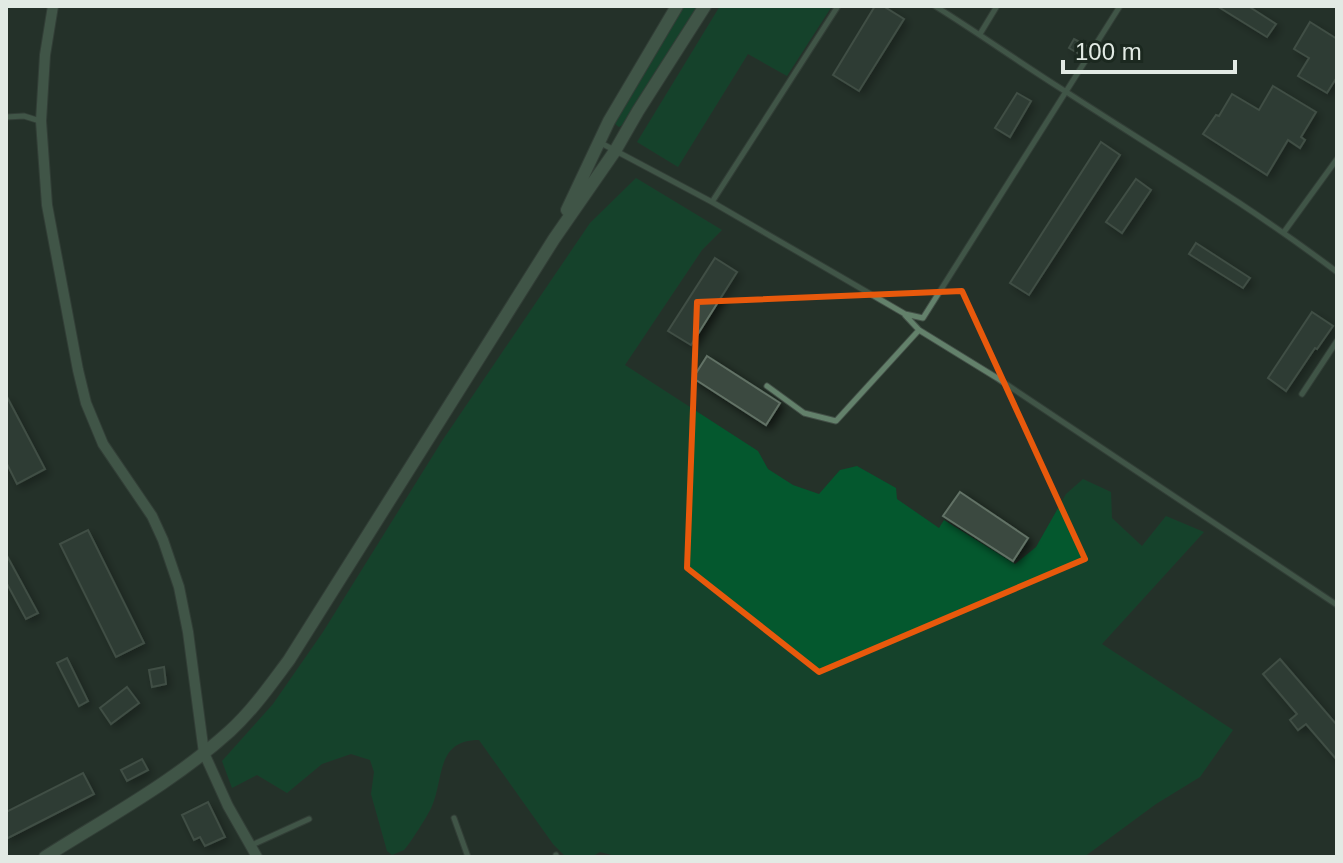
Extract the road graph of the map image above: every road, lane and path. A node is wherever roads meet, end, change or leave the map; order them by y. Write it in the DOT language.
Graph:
graph roads {
  1 [pos="53,6"];
  2 [pos="677,6"];
  3 [pos="705,6"];
  4 [pos="838,6"];
  5 [pos="935,6"];
  6 [pos="997,6"];
  7 [pos="1120,6"];
  8 [pos="980,34"];
  9 [pos="1066,92"];
  10 [pos="6,117"];
  11 [pos="41,121"];
  12 [pos="599,142"];
  13 [pos="615,151"];
  14 [pos="1337,159"];
  15 [pos="712,202"];
  16 [pos="1284,232"];
  17 [pos="554,239"];
  18 [pos="1337,272"];
  19 [pos="905,314"];
  20 [pos="919,330"];
  21 [pos="1337,341"];
  22 [pos="767,386"];
  23 [pos="1302,394"];
  24 [pos="1337,605"];
  25 [pos="204,753"];
  26 [pos="454,818"];
  27 [pos="309,819"];
  28 [pos="251,845"];
  29 [pos="60,853"];
  30 [pos="45,857"];
  31 [pos="257,857"];
  32 [pos="468,857"];
  1 -- 11 [label="street"];
  2 -- 12 [label="street"];
  3 -- 13 [label="street"];
  4 -- 15 [label="lane"];
  5 -- 8 [label="lane"];
  6 -- 8 [label="lane"];
  7 -- 9 [label="lane"];
  8 -- 9 [label="lane"];
  9 -- 16 [label="lane"];
  9 -- 19 [label="lane"];
  10 -- 11 [label="lane"];
  11 -- 25 [label="street"];
  12 -- 13 [label="lane"];
  12 -- 17 [label="street"];
  13 -- 15 [label="lane"];
  13 -- 17 [label="street"];
  14 -- 16 [label="lane"];
  15 -- 19 [label="lane"];
  16 -- 18 [label="lane"];
  17 -- 25 [label="street"];
  19 -- 20 [label="lane"];
  20 -- 22 [label="lane"];
  20 -- 24 [label="lane"];
  21 -- 23 [label="lane"];
  25 -- 28 [label="street"];
  25 -- 29 [label="street"];
  26 -- 32 [label="lane"];
  27 -- 28 [label="lane"];
  28 -- 31 [label="street"];
  29 -- 30 [label="street"];
}
